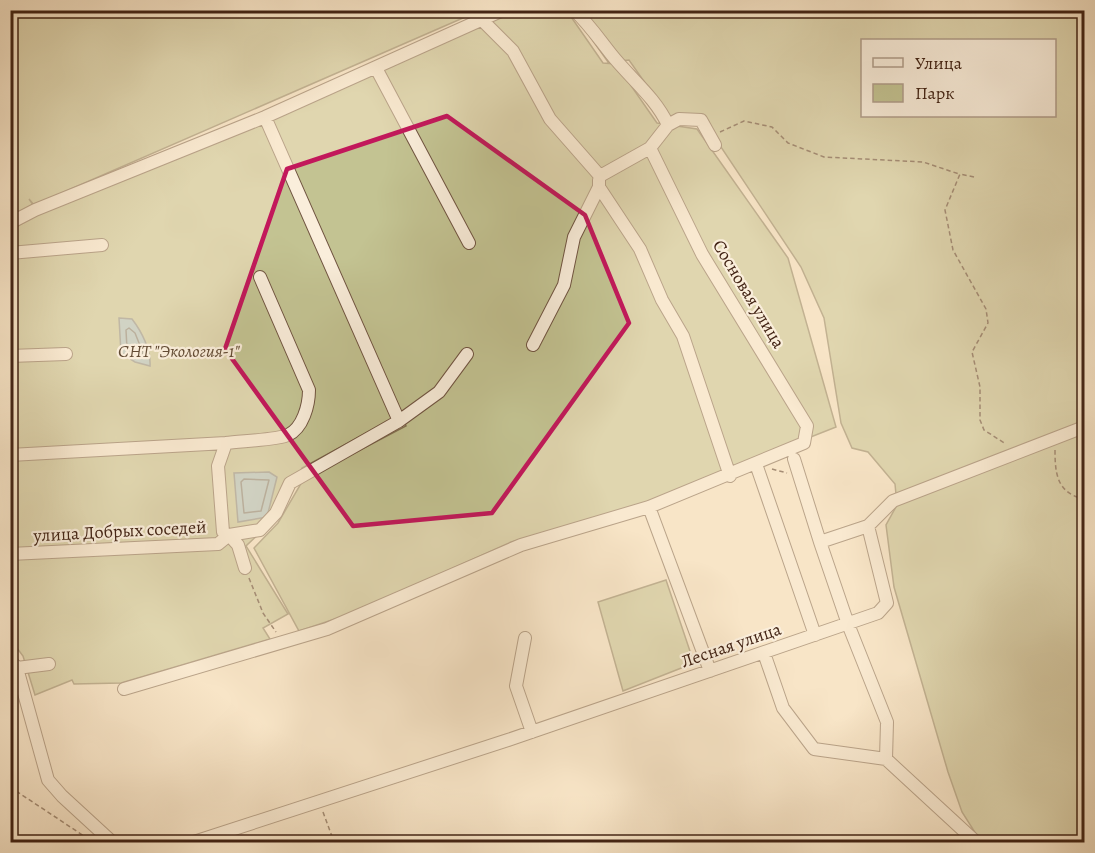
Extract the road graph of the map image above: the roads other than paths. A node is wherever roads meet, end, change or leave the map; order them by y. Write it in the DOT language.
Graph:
graph roads {
  1 [pos="503,10"];
  2 [pos="574,10"];
  3 [pos="483,21"];
  4 [pos="376,68"];
  5 [pos="265,117"];
  6 [pos="668,125"];
  7 [pos="713,140"];
  8 [pos="650,148"];
  9 [pos="599,182"];
  10 [pos="10,224"];
  11 [pos="469,243"];
  12 [pos="102,245"];
  13 [pos="10,253"];
  14 [pos="260,277"];
  15 [pos="533,345"];
  16 [pos="66,354"];
  17 [pos="467,354"];
  18 [pos="10,356"];
  19 [pos="399,421"];
  20 [pos="1084,427"];
  21 [pos="226,443"];
  22 [pos="793,454"];
  23 [pos="10,455"];
  24 [pos="756,464"];
  25 [pos="730,476"];
  26 [pos="649,507"];
  27 [pos="868,526"];
  28 [pos="229,535"];
  29 [pos="820,542"];
  30 [pos="10,554"];
  31 [pos="245,568"];
  32 [pos="848,624"];
  33 [pos="815,635"];
  34 [pos="525,638"];
  35 [pos="764,653"];
  36 [pos="14,664"];
  37 [pos="49,664"];
  38 [pos="710,671"];
  39 [pos="124,689"];
  40 [pos="532,732"];
  41 [pos="886,759"];
  42 [pos="112,843"];
  43 [pos="194,843"];
  44 [pos="976,843"];
  1 -- 3 [label="street"];
  2 -- 6 [label="street"];
  3 -- 4 [label="street"];
  3 -- 9 [label="street"];
  4 -- 5 [label="street"];
  4 -- 11 [label="street"];
  5 -- 10 [label="street"];
  5 -- 19 [label="street"];
  6 -- 7 [label="street"];
  6 -- 8 [label="street"];
  8 -- 9 [label="street"];
  8 -- 22 [label="street, Сосновая улица"];
  9 -- 15 [label="street"];
  9 -- 25 [label="street"];
  12 -- 13 [label="street"];
  14 -- 21 [label="street"];
  16 -- 18 [label="street"];
  17 -- 19 [label="street, улица Добрых соседей"];
  19 -- 28 [label="street, улица Добрых соседей"];
  20 -- 27 [label="street"];
  21 -- 23 [label="street"];
  21 -- 28 [label="street"];
  22 -- 24 [label="street"];
  22 -- 29 [label="street"];
  24 -- 25 [label="street"];
  24 -- 33 [label="street"];
  25 -- 26 [label="street"];
  26 -- 38 [label="street"];
  26 -- 39 [label="street"];
  27 -- 29 [label="street"];
  27 -- 32 [label="street, Лесная улица"];
  28 -- 30 [label="street, улица Добрых соседей"];
  28 -- 31 [label="street"];
  29 -- 32 [label="street"];
  32 -- 33 [label="street, Лесная улица"];
  32 -- 41 [label="street"];
  33 -- 35 [label="street, Лесная улица"];
  34 -- 40 [label="street"];
  35 -- 38 [label="street, Лесная улица"];
  35 -- 41 [label="street"];
  36 -- 37 [label="street"];
  36 -- 42 [label="street"];
  38 -- 40 [label="street, Лесная улица"];
  40 -- 43 [label="street, Лесная улица"];
  41 -- 44 [label="street"];
}
